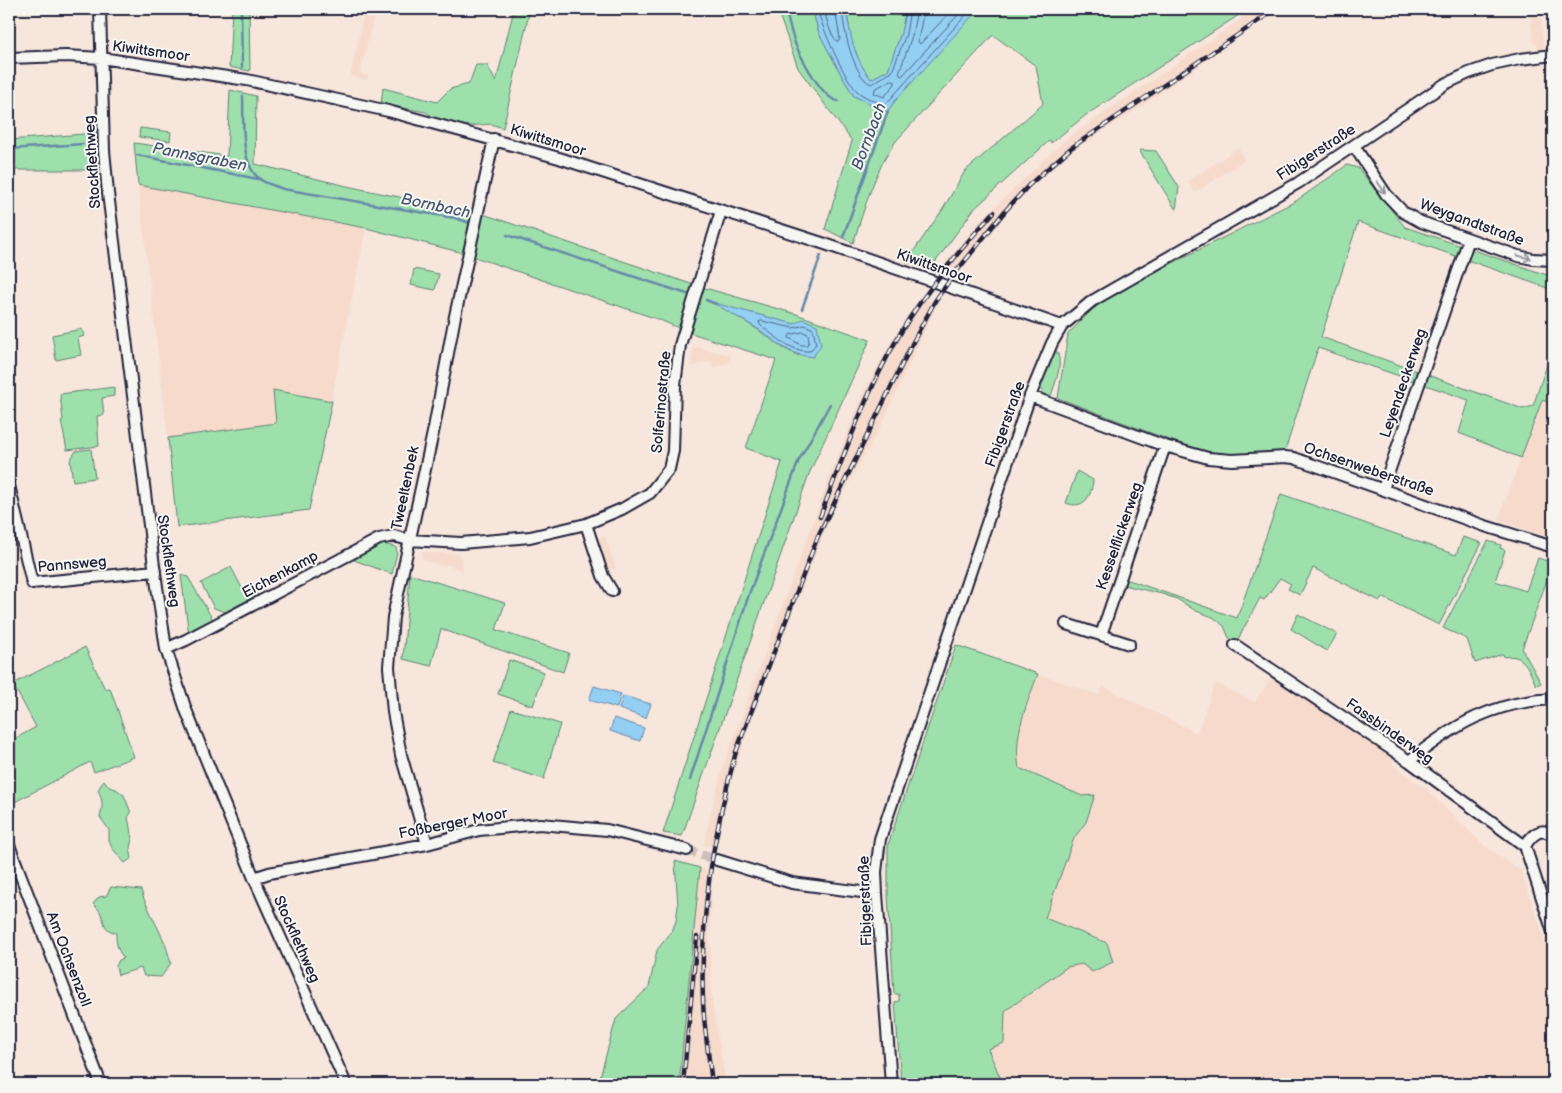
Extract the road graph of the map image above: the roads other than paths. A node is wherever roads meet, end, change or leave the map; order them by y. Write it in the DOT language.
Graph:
graph roads {
  1 [pos="100,9"];
  2 [pos="1553,55"];
  3 [pos="9,58"];
  4 [pos="101,58"];
  5 [pos="494,139"];
  6 [pos="1354,146"];
  7 [pos="721,211"];
  8 [pos="1469,239"];
  9 [pos="1553,260"];
  10 [pos="1062,326"];
  11 [pos="1030,396"];
  12 [pos="1165,446"];
  13 [pos="9,485"];
  14 [pos="1382,489"];
  15 [pos="586,524"];
  16 [pos="409,540"];
  17 [pos="1553,547"];
  18 [pos="155,571"];
  19 [pos="612,591"];
  20 [pos="1066,624"];
  21 [pos="1101,635"];
  22 [pos="1129,644"];
  23 [pos="1235,645"];
  24 [pos="166,649"];
  25 [pos="1553,699"];
  26 [pos="1409,761"];
  27 [pos="1552,831"];
  28 [pos="9,844"];
  29 [pos="427,844"];
  30 [pos="1524,846"];
  31 [pos="687,850"];
  32 [pos="717,860"];
  33 [pos="254,878"];
  34 [pos="876,894"];
  35 [pos="1553,932"];
  36 [pos="101,1084"];
  37 [pos="346,1084"];
  38 [pos="891,1084"];
  1 -- 4 [label="street, Stockflethweg"];
  2 -- 6 [label="street, Fibigerstraße"];
  3 -- 4 [label="street, Kiwittsmoor"];
  4 -- 5 [label="street, Kiwittsmoor"];
  4 -- 18 [label="street, Stockflethweg"];
  5 -- 7 [label="street, Kiwittsmoor"];
  5 -- 16 [label="street, Tweeltenbek"];
  6 -- 8 [label="street, Weygandtstraße, one-way"];
  6 -- 10 [label="street, Fibigerstraße"];
  7 -- 10 [label="street, Kiwittsmoor"];
  7 -- 15 [label="street, Solferinostraße"];
  8 -- 9 [label="street, Weygandtstraße, one-way"];
  8 -- 14 [label="street, Leyendeckerweg"];
  10 -- 11 [label="street, Fibigerstraße"];
  11 -- 12 [label="street, Ochsenweberstraße"];
  11 -- 34 [label="street, Fibigerstraße"];
  12 -- 14 [label="street, Ochsenweberstraße"];
  12 -- 21 [label="street, Kesselflickerweg"];
  13 -- 18 [label="street, Pannsweg"];
  14 -- 17 [label="street, Ochsenweberstraße"];
  15 -- 16 [label="street, Solferinostraße"];
  15 -- 19 [label="street"];
  16 -- 24 [label="street, Eichenkamp"];
  16 -- 29 [label="street, Tweeltenbek"];
  18 -- 24 [label="street, Stockflethweg"];
  20 -- 21 [label="street"];
  21 -- 22 [label="street"];
  23 -- 26 [label="street, Fassbinderweg"];
  24 -- 33 [label="street, Stockflethweg"];
  25 -- 26 [label="street"];
  26 -- 30 [label="street, Fassbinderweg"];
  27 -- 30 [label="street"];
  28 -- 36 [label="street, Am Ochsenzoll"];
  29 -- 31 [label="street, Foßberger Moor"];
  29 -- 33 [label="street, Foßberger Moor"];
  30 -- 35 [label="street"];
  32 -- 34 [label="street"];
  33 -- 37 [label="street, Stockflethweg"];
  34 -- 38 [label="street, Fibigerstraße"];
}
